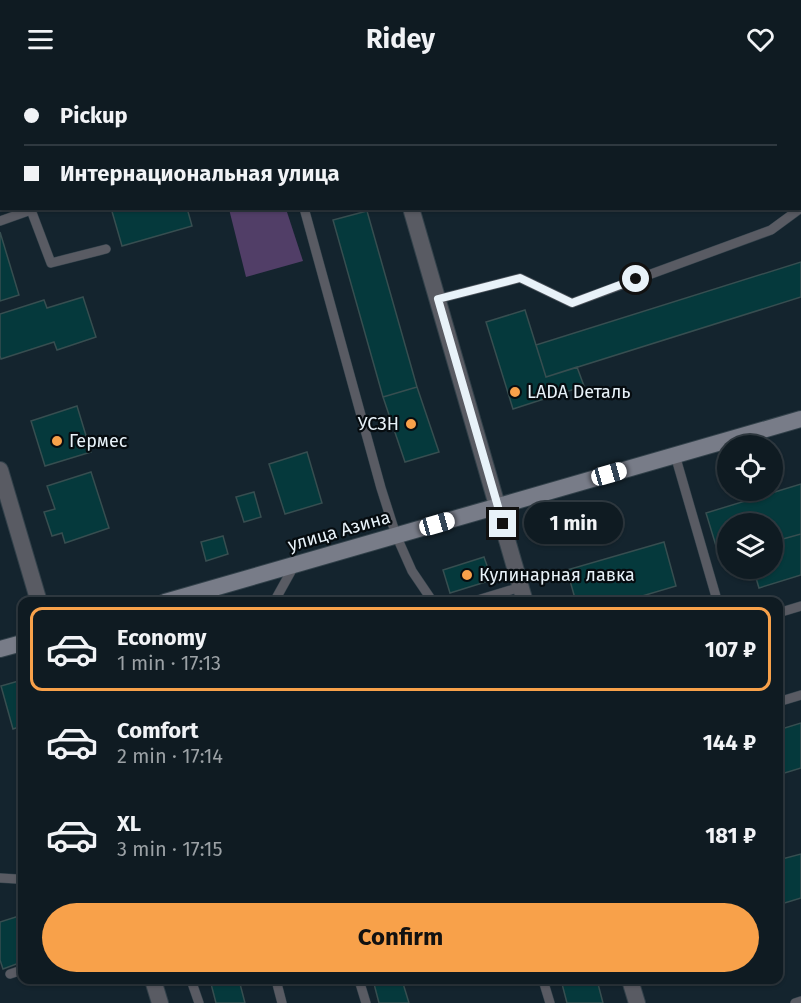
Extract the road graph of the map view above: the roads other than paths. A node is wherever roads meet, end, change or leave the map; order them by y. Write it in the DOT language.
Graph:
graph roads {
  1 [pos="29,210"];
  2 [pos="32,210"];
  3 [pos="305,210"];
  4 [pos="412,210"];
  5 [pos="798,210"];
  6 [pos="0,221"];
  7 [pos="106,249"];
  8 [pos="438,299"];
  9 [pos="801,419"];
  10 [pos="675,455"];
  11 [pos="0,470"];
  12 [pos="498,506"];
  13 [pos="396,535"];
  14 [pos="295,564"];
  15 [pos="523,594"];
  16 [pos="38,597"];
  17 [pos="182,597"];
  18 [pos="277,597"];
  19 [pos="430,597"];
  20 [pos="504,597"];
  21 [pos="716,597"];
  22 [pos="801,606"];
  23 [pos="783,611"];
  24 [pos="18,644"];
  25 [pos="0,649"];
  26 [pos="801,695"];
  27 [pos="783,700"];
  28 [pos="0,878"];
  29 [pos="18,878"];
  30 [pos="18,971"];
  31 [pos="10,974"];
  32 [pos="154,984"];
  33 [pos="192,984"];
  34 [pos="278,984"];
  35 [pos="360,984"];
  36 [pos="544,984"];
  37 [pos="631,984"];
  38 [pos="801,1001"];
  39 [pos="160,1003"];
  40 [pos="199,1003"];
  41 [pos="282,1003"];
  42 [pos="366,1003"];
  43 [pos="549,1003"];
  44 [pos="637,1003"];
  45 [pos="795,1003"];
  1 -- 6 [label="lane"];
  2 -- 7 [label="lane"];
  3 -- 13 [label="lane"];
  4 -- 8 [label="street"];
  5 -- 8 [label="lane"];
  8 -- 12 [label="street"];
  9 -- 10 [label="main road, улица Азина"];
  10 -- 12 [label="main road, улица Азина"];
  10 -- 21 [label="lane"];
  11 -- 16 [label="street"];
  12 -- 13 [label="main road, улица Азина"];
  12 -- 15 [label="street"];
  13 -- 14 [label="main road, улица Азина"];
  13 -- 19 [label="lane"];
  14 -- 17 [label="main road, улица Азина"];
  14 -- 18 [label="lane"];
  15 -- 20 [label="lane"];
  22 -- 23 [label="lane"];
  24 -- 25 [label="main road"];
  26 -- 27 [label="lane"];
  28 -- 29 [label="lane"];
  30 -- 31 [label="lane"];
  32 -- 39 [label="street"];
  33 -- 40 [label="lane"];
  34 -- 41 [label="lane"];
  35 -- 42 [label="lane"];
  36 -- 43 [label="lane"];
  37 -- 44 [label="street"];
  38 -- 45 [label="lane"];
}
